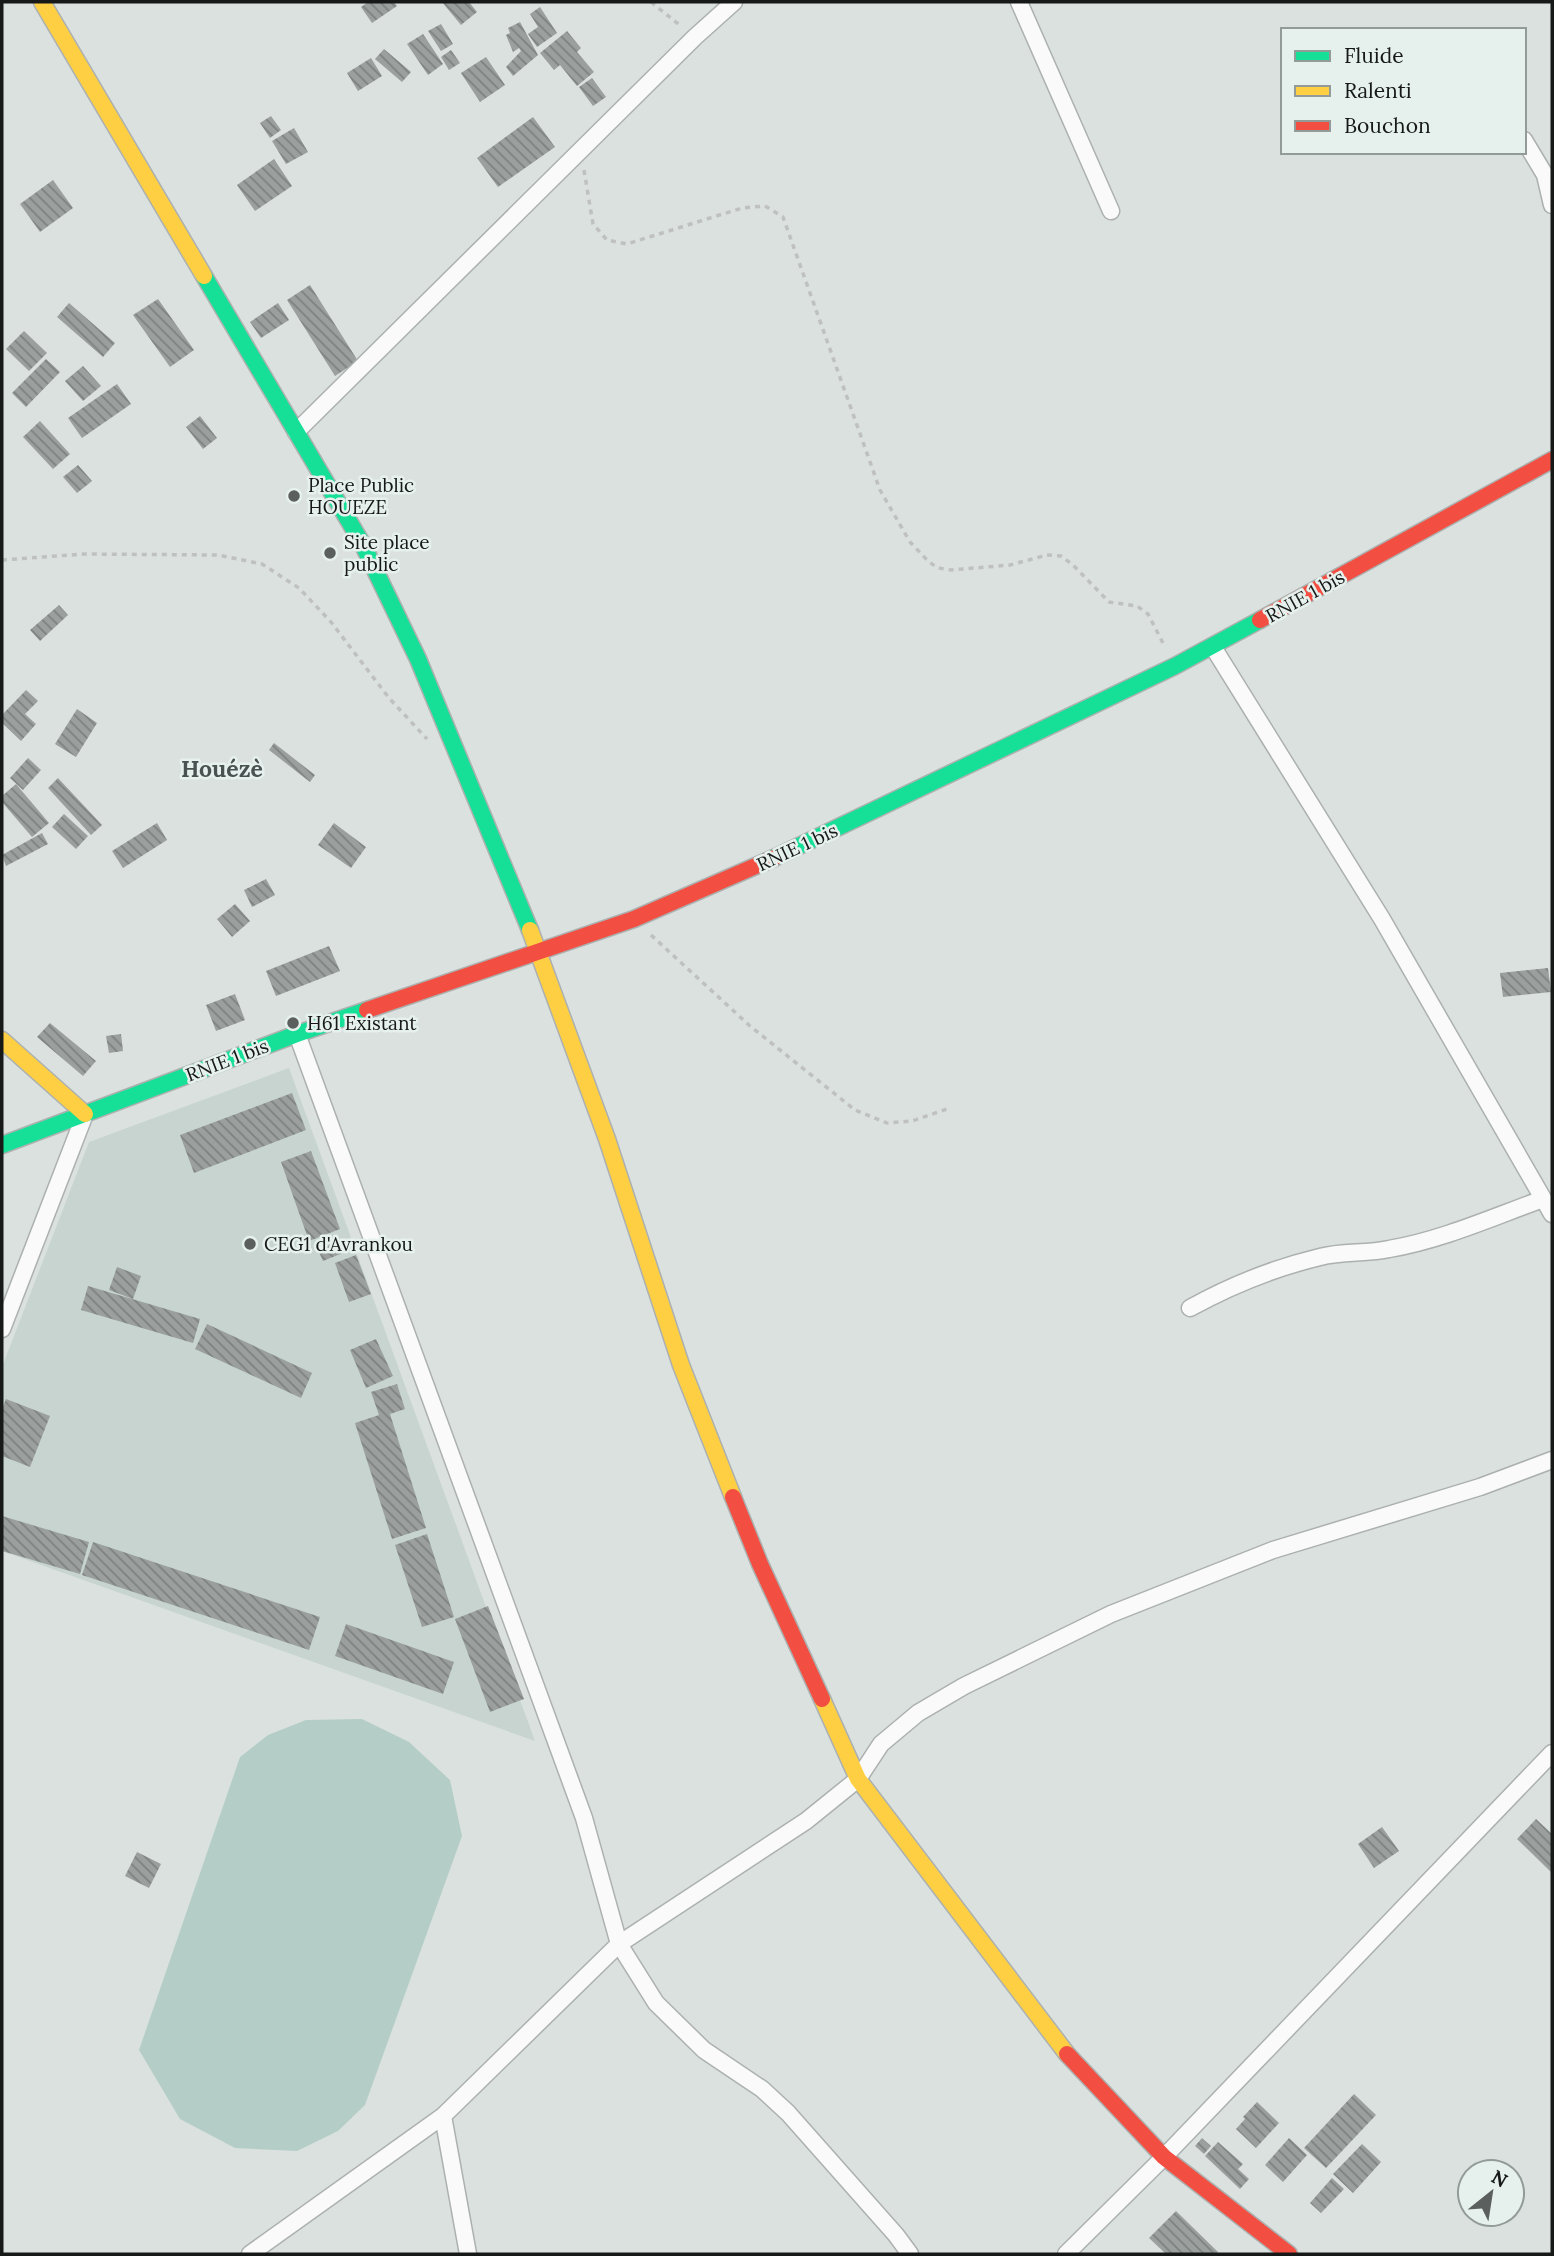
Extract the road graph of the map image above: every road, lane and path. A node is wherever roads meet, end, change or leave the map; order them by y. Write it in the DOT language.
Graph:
graph roads {
  1 [pos="42,2"];
  2 [pos="651,2"];
  3 [pos="734,2"];
  4 [pos="1019,2"];
  5 [pos="695,37"];
  6 [pos="1526,143"];
  7 [pos="580,151"];
  8 [pos="1552,205"];
  9 [pos="1111,211"];
  10 [pos="296,432"];
  11 [pos="1552,460"];
  12 [pos="2,560"];
  13 [pos="1213,647"];
  14 [pos="1175,666"];
  15 [pos="436,748"];
  16 [pos="634,919"];
  17 [pos="539,952"];
  18 [pos="297,1034"];
  19 [pos="2,1040"];
  20 [pos="947,1109"];
  21 [pos="85,1114"];
  22 [pos="2,1145"];
  23 [pos="1543,1199"];
  24 [pos="1552,1214"];
  25 [pos="1190,1308"];
  26 [pos="2,1329"];
  27 [pos="1552,1460"];
  28 [pos="1552,1754"];
  29 [pos="858,1779"];
  30 [pos="619,1944"];
  31 [pos="443,2116"];
  32 [pos="1164,2157"];
  33 [pos="250,2254"];
  34 [pos="468,2254"];
  35 [pos="910,2254"];
  36 [pos="1066,2254"];
  37 [pos="1289,2254"];
  1 -- 10 [label="street"];
  2 -- 5 [label="path"];
  3 -- 5 [label="street"];
  4 -- 9 [label="street"];
  5 -- 7 [label="street"];
  6 -- 8 [label="street"];
  7 -- 10 [label="street"];
  7 -- 14 [label="path"];
  10 -- 17 [label="street"];
  11 -- 13 [label="street, RNIE 1 bis"];
  12 -- 15 [label="path"];
  13 -- 14 [label="street, RNIE 1 bis"];
  13 -- 23 [label="street"];
  14 -- 16 [label="street, RNIE 1 bis"];
  16 -- 17 [label="street, RNIE 1 bis"];
  16 -- 20 [label="path"];
  17 -- 18 [label="street, RNIE 1 bis"];
  17 -- 29 [label="street"];
  18 -- 21 [label="street, RNIE 1 bis"];
  18 -- 30 [label="street"];
  19 -- 21 [label="street"];
  21 -- 22 [label="street, RNIE 1 bis"];
  21 -- 26 [label="street"];
  23 -- 24 [label="street"];
  23 -- 25 [label="street"];
  27 -- 29 [label="street"];
  28 -- 32 [label="street"];
  29 -- 30 [label="street"];
  29 -- 32 [label="street"];
  30 -- 31 [label="street"];
  30 -- 35 [label="street"];
  31 -- 33 [label="street"];
  31 -- 34 [label="street"];
  32 -- 36 [label="street"];
  32 -- 37 [label="street"];
}
